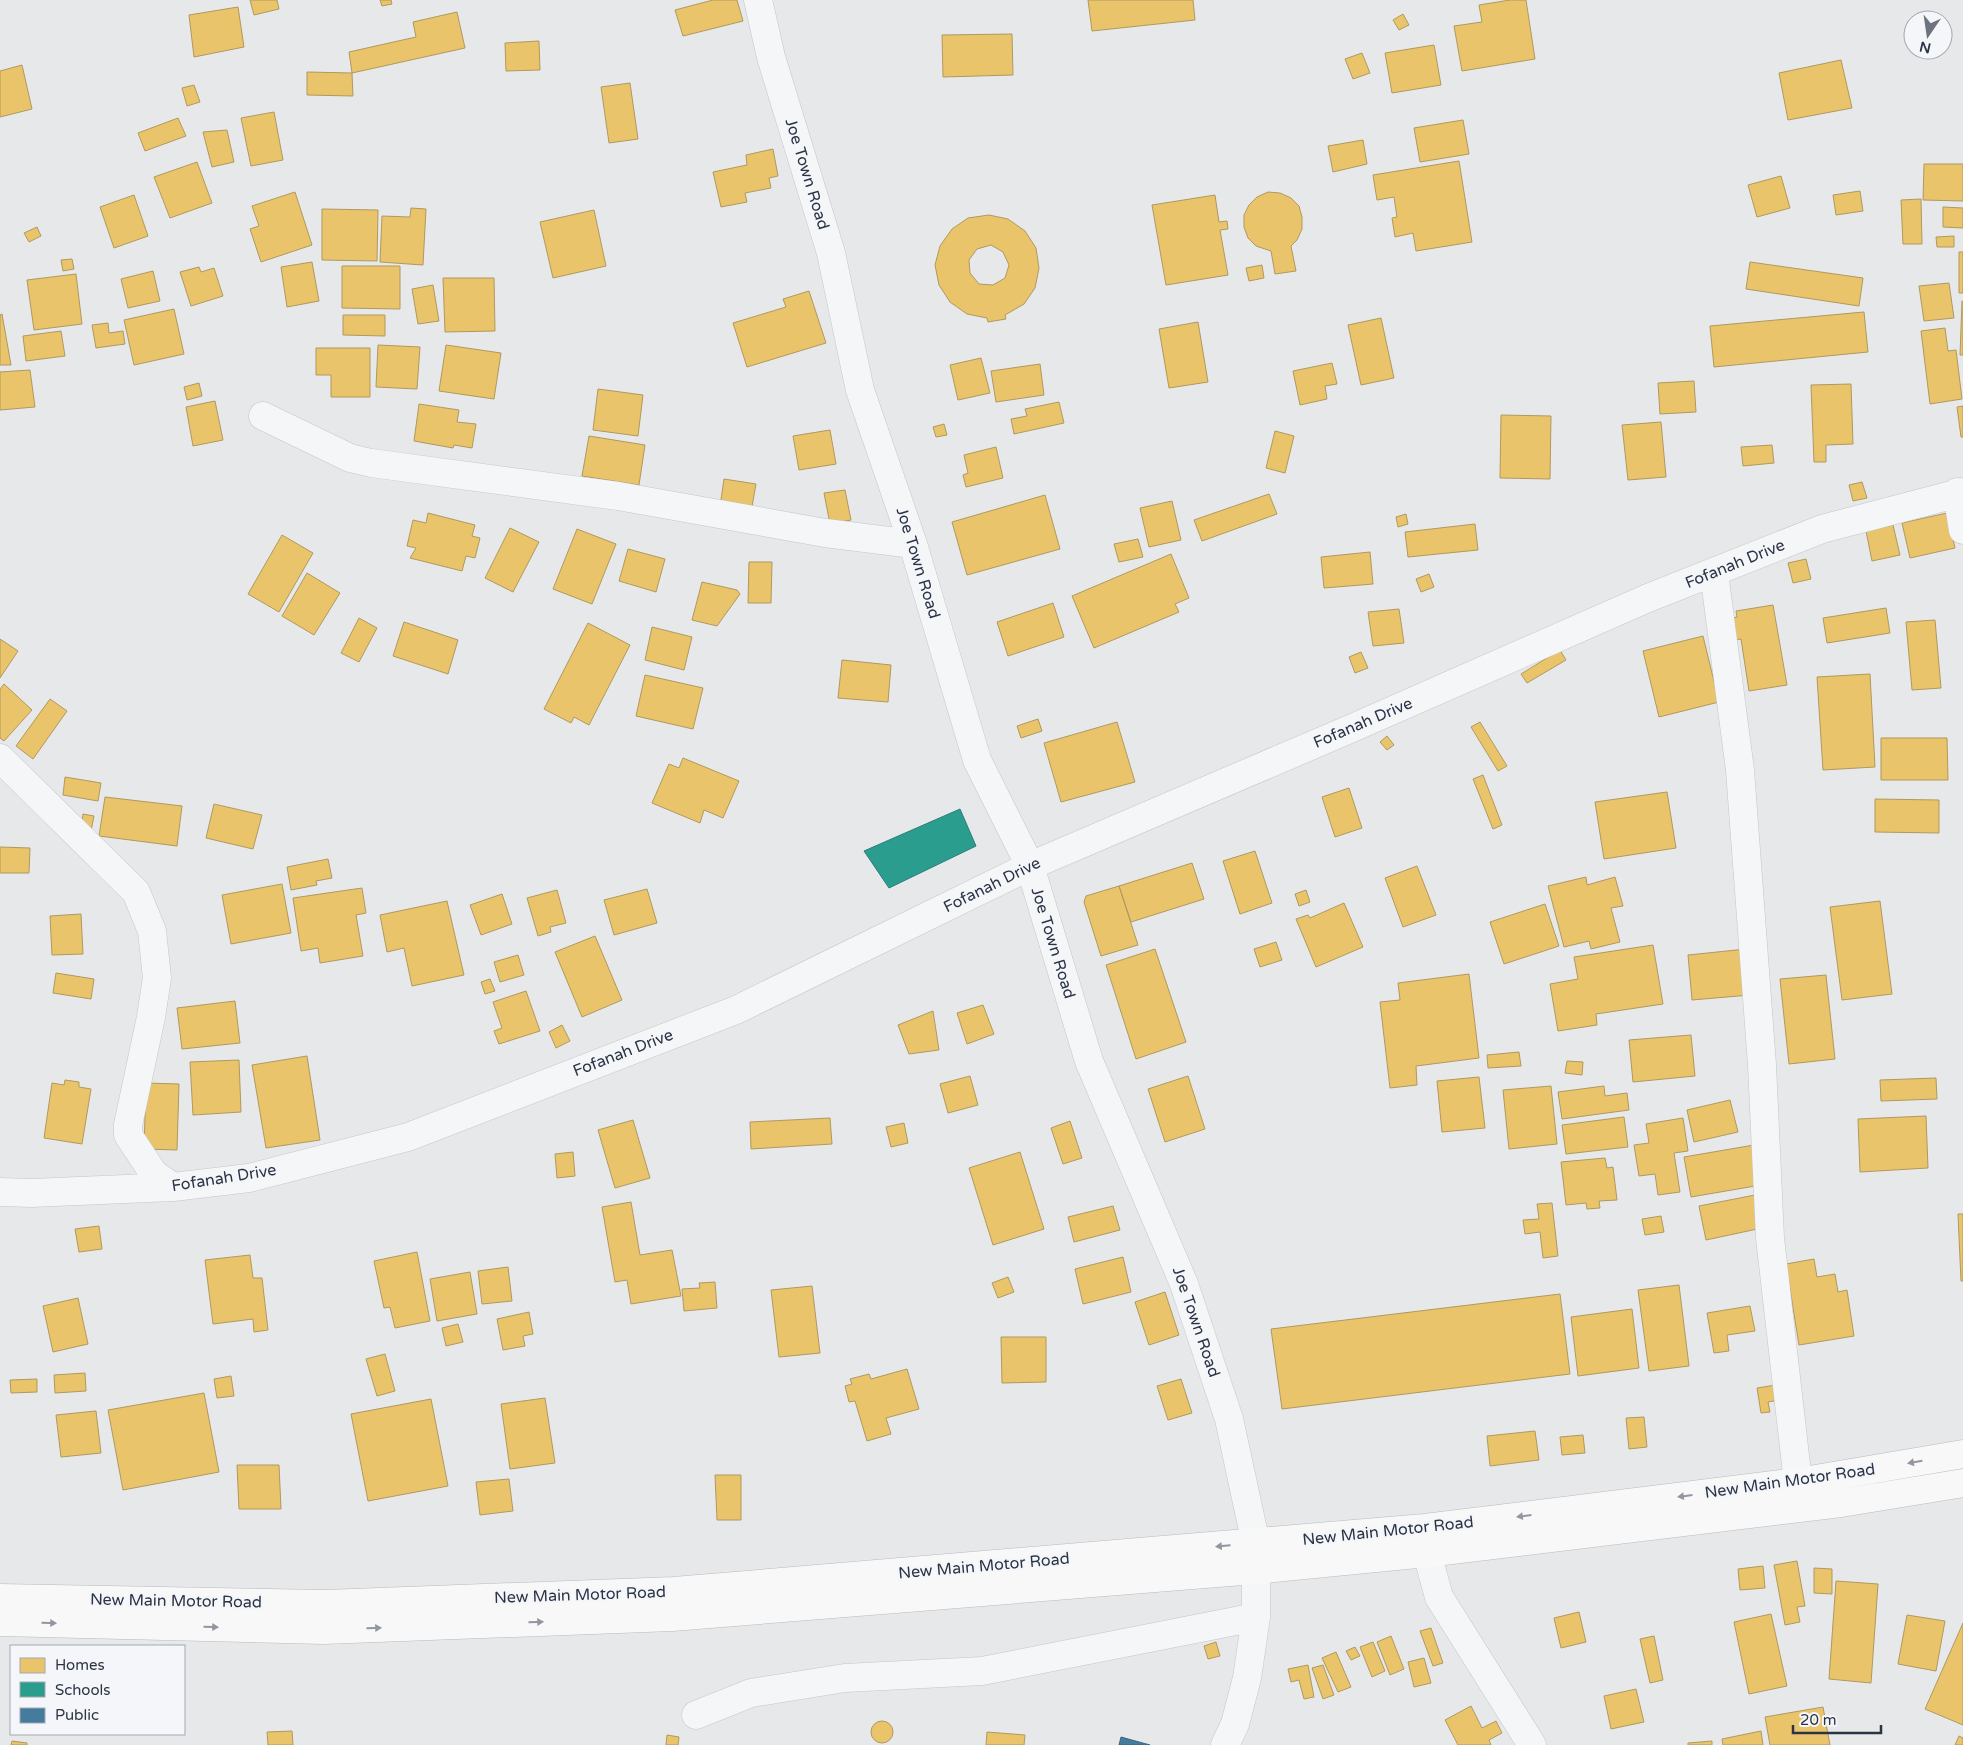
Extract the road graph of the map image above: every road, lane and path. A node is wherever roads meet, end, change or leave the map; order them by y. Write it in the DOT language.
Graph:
graph roads {
  1 [pos="758,0"];
  2 [pos="263,416"];
  3 [pos="1960,492"];
  4 [pos="1963,530"];
  5 [pos="913,544"];
  6 [pos="1714,573"];
  7 [pos="0,758"];
  8 [pos="1030,866"];
  9 [pos="173,1187"];
  10 [pos="0,1192"];
  11 [pos="1963,1454"];
  12 [pos="1798,1482"];
  13 [pos="1963,1482"];
  14 [pos="1256,1544"];
  15 [pos="1427,1553"];
  16 [pos="1256,1570"];
  17 [pos="0,1598"];
  18 [pos="1256,1617"];
  19 [pos="0,1622"];
  20 [pos="696,1714"];
  21 [pos="1225,1745"];
  22 [pos="1532,1745"];
  1 -- 5 [label="street, Joe Town Road"];
  2 -- 5 [label="street"];
  3 -- 4 [label="street"];
  3 -- 6 [label="street, Fofanah Drive"];
  5 -- 8 [label="street, Joe Town Road"];
  6 -- 8 [label="street, Fofanah Drive"];
  6 -- 12 [label="street"];
  7 -- 9 [label="street"];
  8 -- 9 [label="street, Fofanah Drive"];
  8 -- 14 [label="street, Joe Town Road"];
  9 -- 10 [label="street, Fofanah Drive"];
  11 -- 12 [label="highway, New Main Motor Road, one-way"];
  12 -- 14 [label="highway, New Main Motor Road, one-way"];
  13 -- 15 [label="highway, New Main Motor Road"];
  14 -- 16 [label="street, Joe Town Road"];
  14 -- 17 [label="highway, New Main Motor Road, one-way"];
  15 -- 16 [label="highway, New Main Motor Road"];
  15 -- 22 [label="street"];
  16 -- 18 [label="street, Joe Town Road"];
  19 -- 16 [label="highway, New Main Motor Road, one-way"];
  18 -- 20 [label="street"];
  18 -- 21 [label="street, Joe Town Road"];
}
